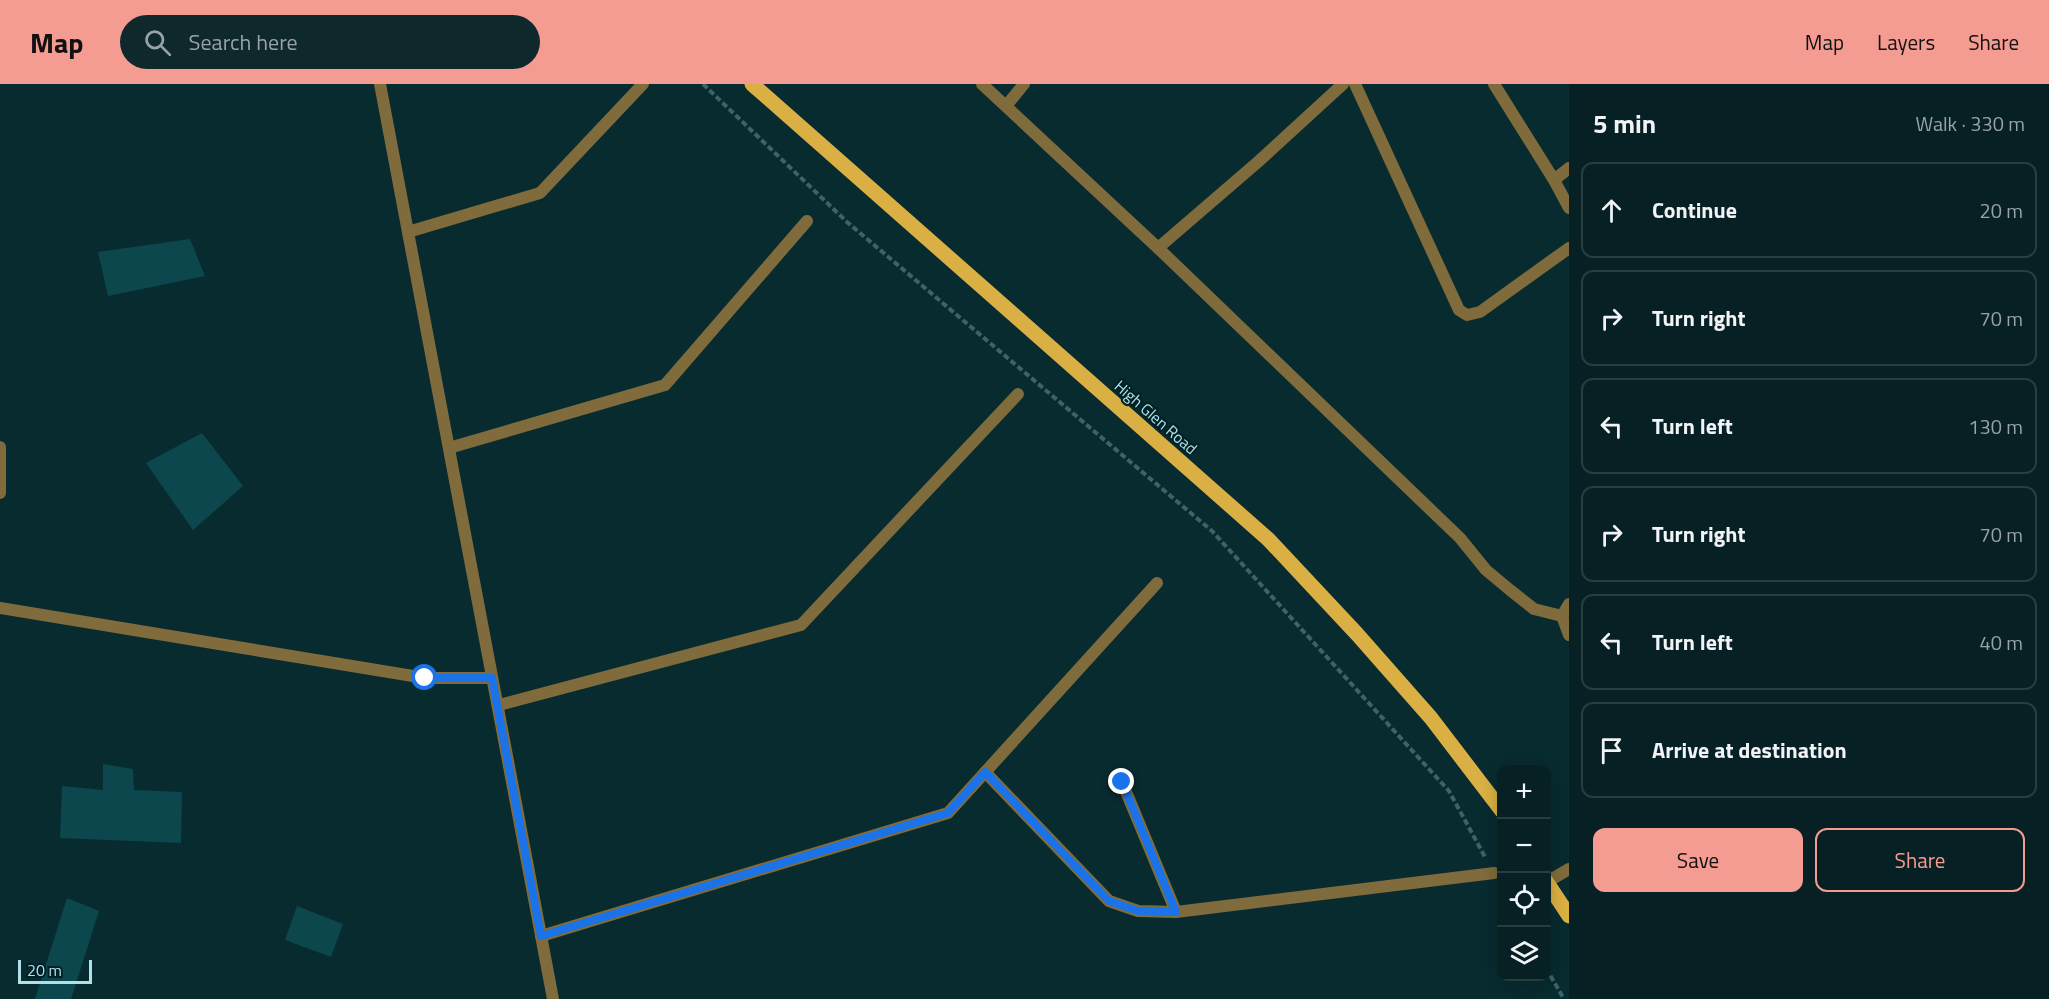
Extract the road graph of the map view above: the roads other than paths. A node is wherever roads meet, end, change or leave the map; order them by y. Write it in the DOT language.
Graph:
graph roads {
  1 [pos="380,84"];
  2 [pos="643,84"];
  3 [pos="752,84"];
  4 [pos="982,84"];
  5 [pos="1024,84"];
  6 [pos="1342,84"];
  7 [pos="1355,84"];
  8 [pos="1494,84"];
  9 [pos="1006,106"];
  10 [pos="1569,168"];
  11 [pos="1554,180"];
  12 [pos="1569,208"];
  13 [pos="807,221"];
  14 [pos="408,232"];
  15 [pos="1158,248"];
  16 [pos="1569,248"];
  17 [pos="1018,394"];
  18 [pos="0,447"];
  19 [pos="449,448"];
  20 [pos="0,493"];
  21 [pos="1157,583"];
  22 [pos="1569,604"];
  23 [pos="0,608"];
  24 [pos="1562,616"];
  25 [pos="1569,635"];
  26 [pos="492,678"];
  27 [pos="499,705"];
  28 [pos="985,772"];
  29 [pos="1122,782"];
  30 [pos="1497,804"];
  31 [pos="1569,869"];
  32 [pos="1494,873"];
  33 [pos="1551,880"];
  34 [pos="1551,888"];
  35 [pos="1176,912"];
  36 [pos="1569,916"];
  37 [pos="541,936"];
  38 [pos="553,999"];
  1 -- 14 [label="street"];
  2 -- 14 [label="street"];
  3 -- 30 [label="main road, High Glen Road"];
  4 -- 9 [label="street"];
  5 -- 9 [label="street"];
  6 -- 15 [label="street"];
  7 -- 16 [label="street"];
  8 -- 11 [label="street"];
  9 -- 15 [label="street"];
  10 -- 11 [label="street"];
  11 -- 12 [label="street"];
  13 -- 19 [label="street"];
  14 -- 19 [label="street"];
  15 -- 24 [label="street"];
  17 -- 27 [label="street"];
  18 -- 20 [label="street"];
  19 -- 26 [label="street"];
  21 -- 28 [label="street"];
  22 -- 24 [label="street"];
  23 -- 26 [label="street"];
  24 -- 25 [label="street"];
  26 -- 27 [label="street"];
  27 -- 37 [label="street"];
  28 -- 35 [label="street"];
  28 -- 37 [label="street"];
  29 -- 35 [label="street"];
  31 -- 33 [label="street"];
  32 -- 35 [label="street"];
  34 -- 36 [label="main road"];
  37 -- 38 [label="street"];
}
